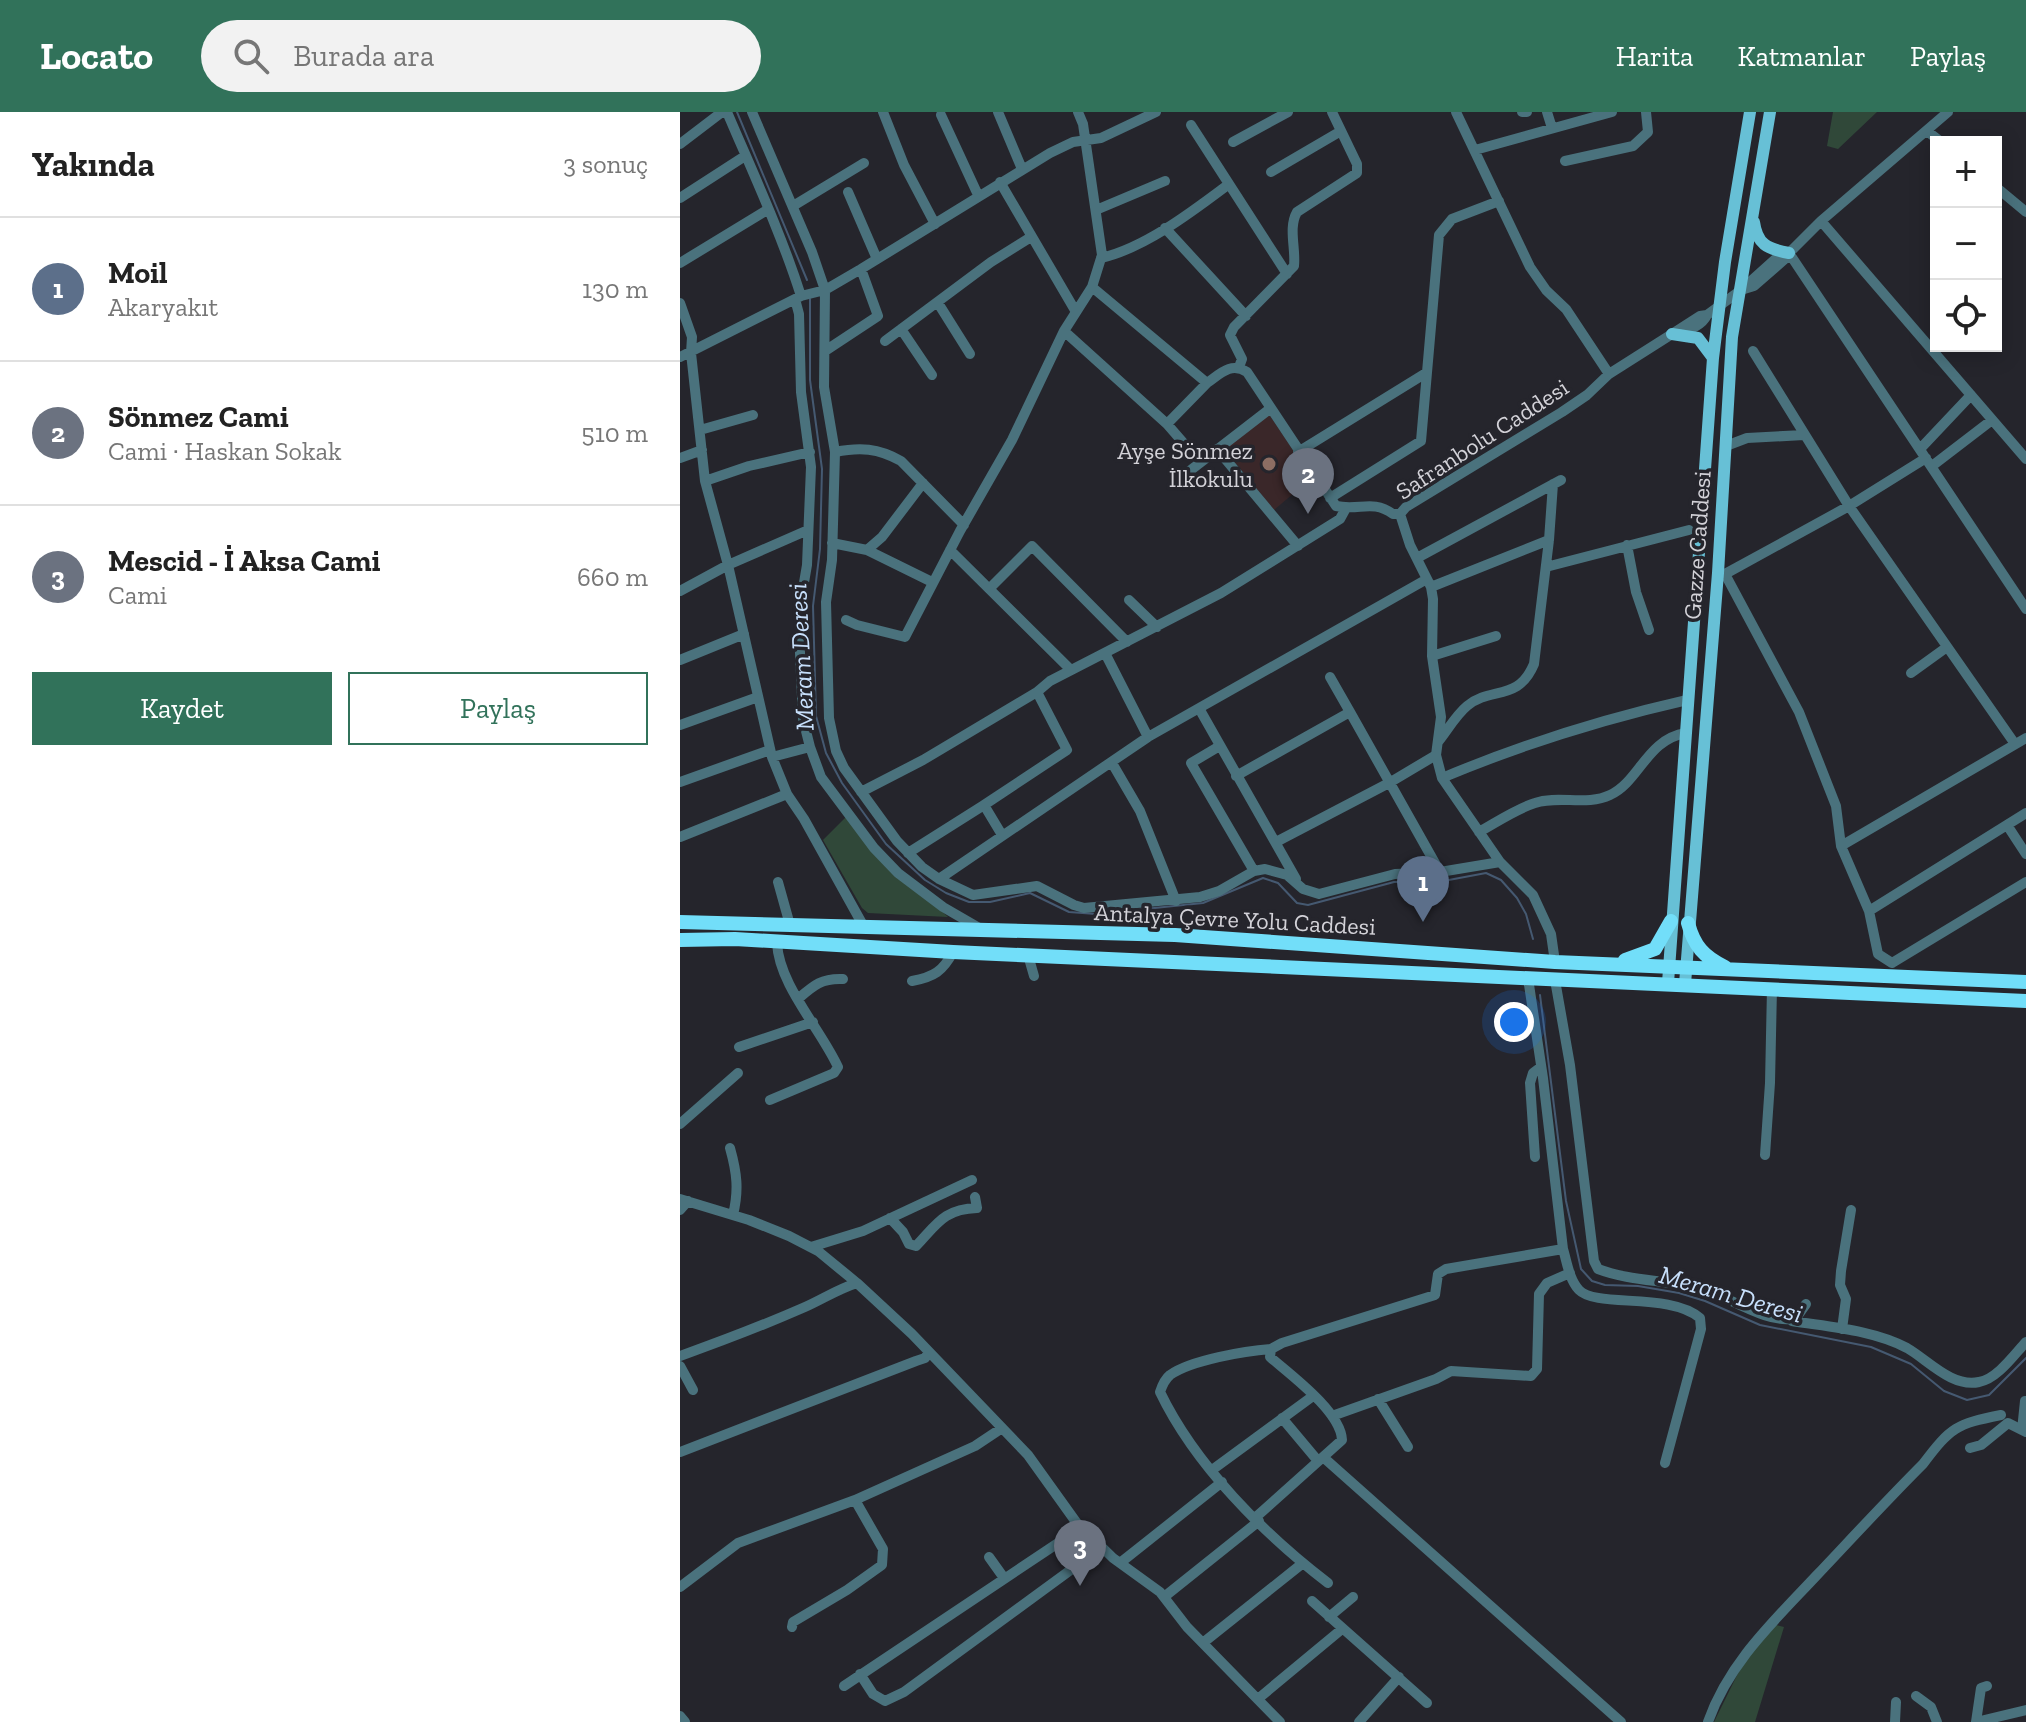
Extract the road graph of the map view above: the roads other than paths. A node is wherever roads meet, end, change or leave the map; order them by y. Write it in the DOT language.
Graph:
graph roads {
  1 [pos="725,112"];
  2 [pos="752,112"];
  3 [pos="883,112"];
  4 [pos="998,112"];
  5 [pos="1078,112"];
  6 [pos="1156,112"];
  7 [pos="1288,112"];
  8 [pos="1332,112"];
  9 [pos="1456,112"];
  10 [pos="1547,112"];
  11 [pos="1612,112"];
  12 [pos="1646,112"];
  13 [pos="1750,112"];
  14 [pos="1770,112"];
  15 [pos="1948,112"];
  16 [pos="941,115"];
  17 [pos="1191,125"];
  18 [pos="1552,128"];
  19 [pos="1341,131"];
  20 [pos="1927,131"];
  21 [pos="1933,136"];
  22 [pos="1085,140"];
  23 [pos="1233,142"];
  24 [pos="680,144"];
  25 [pos="1475,150"];
  26 [pos="745,156"];
  27 [pos="1565,161"];
  28 [pos="864,163"];
  29 [pos="1022,169"];
  30 [pos="1271,172"];
  31 [pos="1165,181"];
  32 [pos="1000,182"];
  33 [pos="1229,184"];
  34 [pos="848,192"];
  35 [pos="2002,192"];
  36 [pos="978,195"];
  37 [pos="680,198"];
  38 [pos="1499,201"];
  39 [pos="793,206"];
  40 [pos="767,210"];
  41 [pos="1096,210"];
  42 [pos="2026,212"];
  43 [pos="1753,215"];
  44 [pos="1821,221"];
  45 [pos="935,224"];
  46 [pos="1165,228"];
  47 [pos="1031,237"];
  48 [pos="1789,253"];
  49 [pos="1101,258"];
  50 [pos="877,259"];
  51 [pos="680,263"];
  52 [pos="861,269"];
  53 [pos="1287,274"];
  54 [pos="1092,287"];
  55 [pos="825,290"];
  56 [pos="1739,291"];
  57 [pos="798,298"];
  58 [pos="680,303"];
  59 [pos="938,303"];
  60 [pos="1720,306"];
  61 [pos="1076,312"];
  62 [pos="1246,316"];
  63 [pos="901,329"];
  64 [pos="1064,331"];
  65 [pos="1672,334"];
  66 [pos="885,341"];
  67 [pos="825,351"];
  68 [pos="1753,351"];
  69 [pos="691,353"];
  70 [pos="970,354"];
  71 [pos="680,357"];
  72 [pos="1713,358"];
  73 [pos="1239,367"];
  74 [pos="1426,373"];
  75 [pos="1609,374"];
  76 [pos="932,375"];
  77 [pos="1207,383"];
  78 [pos="1971,395"];
  79 [pos="1271,408"];
  80 [pos="753,415"];
  81 [pos="1992,420"];
  82 [pos="1167,424"];
  83 [pos="700,430"];
  84 [pos="1804,435"];
  85 [pos="1726,446"];
  86 [pos="1217,449"];
  87 [pos="702,450"];
  88 [pos="810,452"];
  89 [pos="835,452"];
  90 [pos="1298,452"];
  91 [pos="680,458"];
  92 [pos="1926,458"];
  93 [pos="2026,459"];
  94 [pos="1200,462"];
  95 [pos="705,481"];
  96 [pos="923,483"];
  97 [pos="1174,483"];
  98 [pos="1330,498"];
  99 [pos="1849,506"];
  100 [pos="1346,508"];
  101 [pos="1400,514"];
  102 [pos="964,525"];
  103 [pos="808,530"];
  104 [pos="1689,530"];
  105 [pos="1549,540"];
  106 [pos="832,543"];
  107 [pos="1627,545"];
  108 [pos="1298,546"];
  109 [pos="867,550"];
  110 [pos="950,550"];
  111 [pos="1417,558"];
  112 [pos="728,565"];
  113 [pos="1546,567"];
  114 [pos="1721,573"];
  115 [pos="932,582"];
  116 [pos="1429,583"];
  117 [pos="990,588"];
  118 [pos="680,591"];
  119 [pos="1129,600"];
  120 [pos="2026,609"];
  121 [pos="846,620"];
  122 [pos="1157,627"];
  123 [pos="1649,630"];
  124 [pos="744,634"];
  125 [pos="1496,636"];
  126 [pos="1127,642"];
  127 [pos="1947,647"];
  128 [pos="1105,653"];
  129 [pos="1432,656"];
  130 [pos="680,660"];
  131 [pos="1071,670"];
  132 [pos="1911,673"];
  133 [pos="1330,677"];
  134 [pos="1037,692"];
  135 [pos="758,697"];
  136 [pos="1687,700"];
  137 [pos="1200,710"];
  138 [pos="1350,712"];
  139 [pos="680,725"];
  140 [pos="1686,733"];
  141 [pos="1148,737"];
  142 [pos="2026,738"];
  143 [pos="2015,744"];
  144 [pos="810,747"];
  145 [pos="1218,747"];
  146 [pos="1436,749"];
  147 [pos="771,754"];
  148 [pos="1112,763"];
  149 [pos="1236,776"];
  150 [pos="1442,778"];
  151 [pos="680,782"];
  152 [pos="1389,783"];
  153 [pos="861,792"];
  154 [pos="787,794"];
  155 [pos="984,805"];
  156 [pos="2026,813"];
  157 [pos="2007,825"];
  158 [pos="1479,832"];
  159 [pos="1002,835"];
  160 [pos="680,837"];
  161 [pos="1276,842"];
  162 [pos="1841,846"];
  163 [pos="908,853"];
  164 [pos="2026,854"];
  165 [pos="1500,862"];
  166 [pos="1254,871"];
  167 [pos="1440,872"];
  168 [pos="939,879"];
  169 [pos="778,882"];
  170 [pos="1297,882"];
  171 [pos="2026,882"];
  172 [pos="1176,901"];
  173 [pos="1869,911"];
  174 [pos="1671,921"];
  175 [pos="680,922"];
  176 [pos="1688,923"];
  177 [pos="790,925"];
  178 [pos="864,927"];
  179 [pos="982,930"];
  180 [pos="680,940"];
  181 [pos="777,943"];
  182 [pos="953,952"];
  183 [pos="1028,955"];
  184 [pos="1555,962"];
  185 [pos="1609,964"];
  186 [pos="1669,966"];
  187 [pos="1686,967"];
  188 [pos="1729,969"];
  189 [pos="1891,969"];
  190 [pos="1034,976"];
  191 [pos="1528,978"];
  192 [pos="843,979"];
  193 [pos="1555,980"];
  194 [pos="912,981"];
  195 [pos="2026,982"];
  196 [pos="1668,983"];
  197 [pos="1685,984"];
  198 [pos="1772,988"];
  199 [pos="799,998"];
  200 [pos="2026,1001"];
  201 [pos="813,1022"];
  202 [pos="739,1047"];
  203 [pos="1541,1067"];
  204 [pos="738,1073"];
  205 [pos="770,1100"];
  206 [pos="680,1124"];
  207 [pos="730,1148"];
  208 [pos="1765,1155"];
  209 [pos="1535,1157"];
  210 [pos="972,1180"];
  211 [pos="975,1197"];
  212 [pos="684,1200"];
  213 [pos="680,1210"];
  214 [pos="1851,1210"];
  215 [pos="733,1215"];
  216 [pos="890,1218"];
  217 [pos="811,1247"];
  218 [pos="1563,1249"];
  219 [pos="1570,1273"];
  220 [pos="857,1283"];
  221 [pos="1806,1304"];
  222 [pos="1790,1320"];
  223 [pos="1842,1329"];
  224 [pos="2026,1342"];
  225 [pos="1271,1349"];
  226 [pos="929,1352"];
  227 [pos="680,1356"];
  228 [pos="680,1366"];
  229 [pos="693,1390"];
  230 [pos="1313,1396"];
  231 [pos="1378,1399"];
  232 [pos="2025,1401"];
  233 [pos="1332,1416"];
  234 [pos="2003,1416"];
  235 [pos="1282,1418"];
  236 [pos="1002,1428"];
  237 [pos="2024,1431"];
  238 [pos="1408,1447"];
  239 [pos="1970,1448"];
  240 [pos="680,1452"];
  241 [pos="1320,1459"];
  242 [pos="1665,1463"];
  243 [pos="1212,1470"];
  244 [pos="1222,1482"];
  245 [pos="855,1500"];
  246 [pos="1258,1519"];
  247 [pos="1082,1527"];
  248 [pos="1102,1547"];
  249 [pos="989,1557"];
  250 [pos="1120,1563"];
  251 [pos="1303,1563"];
  252 [pos="1004,1578"];
  253 [pos="1328,1583"];
  254 [pos="680,1587"];
  255 [pos="1164,1597"];
  256 [pos="1353,1597"];
  257 [pos="1312,1601"];
  258 [pos="1329,1617"];
  259 [pos="792,1627"];
  260 [pos="1342,1629"];
  261 [pos="1204,1642"];
  262 [pos="860,1674"];
  263 [pos="1399,1677"];
  264 [pos="844,1686"];
  265 [pos="1987,1686"];
  266 [pos="1916,1696"];
  267 [pos="1259,1698"];
  268 [pos="1896,1702"];
  269 [pos="1427,1703"];
  270 [pos="2026,1710"];
  271 [pos="680,1716"];
  272 [pos="685,1722"];
  273 [pos="1280,1722"];
  274 [pos="1359,1722"];
  275 [pos="1621,1722"];
  276 [pos="1708,1722"];
  277 [pos="1895,1722"];
  278 [pos="1937,1722"];
  279 [pos="1976,1722"];
  1 -- 24 [label="street"];
  1 -- 26 [label="street"];
  2 -- 39 [label="street"];
  3 -- 45 [label="street"];
  4 -- 29 [label="street"];
  5 -- 22 [label="street"];
  6 -- 22 [label="street"];
  7 -- 23 [label="street"];
  8 -- 19 [label="street"];
  9 -- 25 [label="street"];
  10 -- 18 [label="street"];
  11 -- 18 [label="street"];
  12 -- 27 [label="street"];
  13 -- 60 [label="main road, Gazze Caddesi"];
  14 -- 43 [label="main road, Gazze Caddesi"];
  15 -- 20 [label="street, Safranbolu Caddesi"];
  16 -- 36 [label="street"];
  17 -- 33 [label="street"];
  18 -- 25 [label="street"];
  19 -- 30 [label="street"];
  19 -- 53 [label="street"];
  20 -- 21 [label="street"];
  20 -- 44 [label="street, Safranbolu Caddesi"];
  22 -- 29 [label="street"];
  22 -- 41 [label="street"];
  25 -- 38 [label="street"];
  26 -- 37 [label="street"];
  26 -- 40 [label="street"];
  28 -- 39 [label="street"];
  29 -- 32 [label="street"];
  31 -- 41 [label="street"];
  32 -- 36 [label="street"];
  32 -- 47 [label="street"];
  33 -- 46 [label="street"];
  33 -- 53 [label="street"];
  34 -- 50 [label="street"];
  35 -- 42 [label="street"];
  36 -- 45 [label="street"];
  38 -- 74 [label="street"];
  38 -- 75 [label="street"];
  39 -- 55 [label="street"];
  40 -- 51 [label="street"];
  40 -- 57 [label="street"];
  41 -- 49 [label="street"];
  43 -- 48 [label="main road"];
  43 -- 56 [label="main road, Gazze Caddesi"];
  44 -- 48 [label="street, Safranbolu Caddesi"];
  44 -- 78 [label="street"];
  45 -- 50 [label="street"];
  46 -- 49 [label="street"];
  46 -- 62 [label="street"];
  47 -- 59 [label="street"];
  47 -- 61 [label="street"];
  48 -- 56 [label="street, Safranbolu Caddesi"];
  48 -- 92 [label="street"];
  49 -- 54 [label="street"];
  50 -- 52 [label="street"];
  52 -- 55 [label="street"];
  52 -- 67 [label="street"];
  53 -- 62 [label="street"];
  54 -- 61 [label="street"];
  54 -- 77 [label="street"];
  55 -- 57 [label="street"];
  55 -- 67 [label="street"];
  56 -- 60 [label="street, Safranbolu Caddesi"];
  56 -- 85 [label="main road, Gazze Caddesi"];
  57 -- 69 [label="street"];
  57 -- 88 [label="street"];
  58 -- 69 [label="street"];
  59 -- 63 [label="street"];
  59 -- 70 [label="street"];
  60 -- 65 [label="street, Safranbolu Caddesi"];
  60 -- 72 [label="main road, Gazze Caddesi"];
  61 -- 64 [label="street"];
  62 -- 73 [label="street"];
  63 -- 66 [label="street"];
  63 -- 76 [label="street"];
  64 -- 82 [label="street"];
  64 -- 102 [label="street"];
  65 -- 72 [label="main road"];
  65 -- 75 [label="street, Safranbolu Caddesi"];
  67 -- 89 [label="street"];
  68 -- 84 [label="street"];
  69 -- 71 [label="street"];
  69 -- 83 [label="street"];
  72 -- 136 [label="main road, Gazze Caddesi"];
  73 -- 77 [label="street"];
  73 -- 79 [label="street"];
  74 -- 90 [label="street"];
  74 -- 98 [label="street"];
  75 -- 101 [label="street, Safranbolu Caddesi"];
  77 -- 82 [label="street"];
  78 -- 81 [label="street"];
  78 -- 92 [label="street"];
  79 -- 86 [label="street"];
  79 -- 90 [label="street"];
  80 -- 83 [label="street"];
  81 -- 92 [label="street"];
  81 -- 93 [label="street"];
  82 -- 94 [label="street"];
  83 -- 87 [label="street"];
  84 -- 85 [label="street"];
  84 -- 99 [label="street"];
  85 -- 114 [label="main road, Gazze Caddesi"];
  86 -- 94 [label="street"];
  86 -- 108 [label="street"];
  87 -- 91 [label="street"];
  87 -- 95 [label="street"];
  88 -- 95 [label="street"];
  88 -- 103 [label="street"];
  89 -- 96 [label="street"];
  89 -- 106 [label="street"];
  90 -- 98 [label="street"];
  92 -- 99 [label="street"];
  92 -- 120 [label="street"];
  94 -- 97 [label="street"];
  95 -- 112 [label="street"];
  96 -- 102 [label="street"];
  96 -- 109 [label="street"];
  98 -- 100 [label="street"];
  99 -- 114 [label="street"];
  99 -- 127 [label="street"];
  100 -- 101 [label="street"];
  100 -- 108 [label="street"];
  101 -- 111 [label="street, Safranbolu Caddesi"];
  102 -- 110 [label="street"];
  103 -- 112 [label="street"];
  103 -- 144 [label="street"];
  104 -- 107 [label="street"];
  105 -- 111 [label="street"];
  105 -- 113 [label="street"];
  105 -- 116 [label="street"];
  106 -- 109 [label="street"];
  106 -- 153 [label="street"];
  107 -- 113 [label="street"];
  107 -- 123 [label="street"];
  108 -- 122 [label="street"];
  109 -- 115 [label="street"];
  110 -- 115 [label="street"];
  110 -- 117 [label="street"];
  111 -- 116 [label="street, Safranbolu Caddesi"];
  112 -- 118 [label="street"];
  112 -- 124 [label="street"];
  113 -- 146 [label="street"];
  114 -- 162 [label="street"];
  114 -- 176 [label="main road, Gazze Caddesi"];
  115 -- 121 [label="street"];
  116 -- 129 [label="street, Safranbolu Caddesi"];
  116 -- 137 [label="street"];
  117 -- 126 [label="street"];
  117 -- 131 [label="street"];
  119 -- 122 [label="street"];
  122 -- 126 [label="street"];
  124 -- 130 [label="street"];
  124 -- 135 [label="street"];
  125 -- 129 [label="street"];
  126 -- 128 [label="street"];
  127 -- 132 [label="street"];
  127 -- 143 [label="street"];
  128 -- 131 [label="street"];
  128 -- 141 [label="street"];
  129 -- 146 [label="street, Safranbolu Caddesi"];
  131 -- 134 [label="street"];
  133 -- 138 [label="street"];
  134 -- 153 [label="street"];
  134 -- 155 [label="street"];
  135 -- 139 [label="street"];
  135 -- 147 [label="street"];
  136 -- 140 [label="main road, Gazze Caddesi"];
  136 -- 150 [label="street"];
  137 -- 141 [label="street"];
  137 -- 145 [label="street"];
  138 -- 149 [label="street"];
  138 -- 152 [label="street"];
  140 -- 158 [label="street"];
  140 -- 174 [label="main road, Gazze Caddesi"];
  141 -- 148 [label="street"];
  142 -- 143 [label="street"];
  143 -- 162 [label="street"];
  144 -- 147 [label="street"];
  144 -- 179 [label="street"];
  145 -- 149 [label="street"];
  145 -- 166 [label="street"];
  146 -- 150 [label="street, Safranbolu Caddesi"];
  146 -- 152 [label="street"];
  147 -- 151 [label="street"];
  147 -- 154 [label="street"];
  148 -- 159 [label="street"];
  148 -- 172 [label="street"];
  149 -- 161 [label="street"];
  150 -- 158 [label="street, Safranbolu Caddesi"];
  152 -- 161 [label="street"];
  152 -- 167 [label="street"];
  153 -- 163 [label="street"];
  154 -- 160 [label="street"];
  154 -- 178 [label="street"];
  155 -- 159 [label="street"];
  155 -- 163 [label="street"];
  156 -- 157 [label="street"];
  157 -- 164 [label="street"];
  157 -- 173 [label="street"];
  158 -- 165 [label="street, Safranbolu Caddesi"];
  159 -- 168 [label="street"];
  161 -- 170 [label="street"];
  162 -- 173 [label="street"];
  163 -- 168 [label="street"];
  165 -- 167 [label="street"];
  165 -- 184 [label="street, Safranbolu Caddesi"];
  166 -- 170 [label="street"];
  166 -- 172 [label="street"];
  167 -- 170 [label="street"];
  168 -- 172 [label="street"];
  169 -- 177 [label="street"];
  171 -- 189 [label="street"];
  173 -- 189 [label="street"];
  174 -- 185 [label="highway"];
  174 -- 186 [label="main road, Gazze Caddesi"];
  175 -- 177 [label="highway, Antalya Çevre Yolu Caddesi"];
  176 -- 187 [label="main road, Gazze Caddesi"];
  176 -- 188 [label="highway"];
  177 -- 178 [label="highway, Antalya Çevre Yolu Caddesi"];
  178 -- 179 [label="highway, Antalya Çevre Yolu Caddesi"];
  179 -- 184 [label="highway, Antalya Çevre Yolu Caddesi"];
  180 -- 181 [label="highway, Antalya Çevre Yolu Caddesi"];
  181 -- 182 [label="highway, Antalya Çevre Yolu Caddesi"];
  181 -- 199 [label="street"];
  182 -- 183 [label="highway, Antalya Çevre Yolu Caddesi"];
  182 -- 194 [label="street"];
  183 -- 190 [label="street"];
  183 -- 191 [label="highway, Antalya Çevre Yolu Caddesi"];
  184 -- 185 [label="highway, Antalya Çevre Yolu Caddesi"];
  185 -- 186 [label="highway, Antalya Çevre Yolu Caddesi"];
  186 -- 187 [label="highway, Antalya Çevre Yolu Caddesi"];
  186 -- 196 [label="main road, Gazze Caddesi"];
  187 -- 188 [label="highway, Antalya Çevre Yolu Caddesi"];
  187 -- 197 [label="main road, Gazze Caddesi"];
  188 -- 189 [label="highway, Antalya Çevre Yolu Caddesi"];
  189 -- 195 [label="highway, Antalya Çevre Yolu Caddesi"];
  191 -- 193 [label="highway, Antalya Çevre Yolu Caddesi"];
  191 -- 203 [label="street"];
  192 -- 199 [label="street"];
  193 -- 196 [label="highway, Antalya Çevre Yolu Caddesi"];
  193 -- 222 [label="street"];
  196 -- 197 [label="highway, Antalya Çevre Yolu Caddesi"];
  197 -- 198 [label="highway, Antalya Çevre Yolu Caddesi"];
  198 -- 200 [label="highway, Antalya Çevre Yolu Caddesi"];
  198 -- 208 [label="street"];
  199 -- 201 [label="street"];
  201 -- 202 [label="street"];
  201 -- 205 [label="street"];
  203 -- 209 [label="street"];
  203 -- 218 [label="street"];
  204 -- 206 [label="street"];
  207 -- 215 [label="street"];
  210 -- 216 [label="street"];
  211 -- 216 [label="street"];
  212 -- 213 [label="street"];
  212 -- 215 [label="street"];
  214 -- 223 [label="street"];
  215 -- 217 [label="street"];
  216 -- 217 [label="street"];
  217 -- 220 [label="street"];
  218 -- 219 [label="street"];
  218 -- 225 [label="street"];
  219 -- 231 [label="street"];
  219 -- 242 [label="street"];
  220 -- 226 [label="street"];
  220 -- 227 [label="street"];
  221 -- 222 [label="street"];
  222 -- 223 [label="street"];
  223 -- 224 [label="street"];
  225 -- 230 [label="street"];
  225 -- 243 [label="street"];
  226 -- 236 [label="street"];
  226 -- 240 [label="street"];
  228 -- 229 [label="street"];
  230 -- 233 [label="street"];
  230 -- 235 [label="street"];
  231 -- 233 [label="street"];
  231 -- 238 [label="street"];
  232 -- 237 [label="street"];
  233 -- 241 [label="street"];
  234 -- 237 [label="street"];
  234 -- 239 [label="street"];
  234 -- 276 [label="street"];
  235 -- 241 [label="street"];
  235 -- 243 [label="street"];
  236 -- 245 [label="street"];
  236 -- 247 [label="street"];
  241 -- 246 [label="street"];
  241 -- 275 [label="street"];
  243 -- 244 [label="street"];
  244 -- 246 [label="street"];
  244 -- 250 [label="street"];
  245 -- 254 [label="street"];
  245 -- 259 [label="street"];
  246 -- 251 [label="street"];
  246 -- 255 [label="street"];
  247 -- 248 [label="street"];
  247 -- 252 [label="street"];
  248 -- 250 [label="street"];
  248 -- 262 [label="street"];
  249 -- 252 [label="street"];
  250 -- 255 [label="street"];
  251 -- 253 [label="street"];
  251 -- 261 [label="street"];
  252 -- 262 [label="street"];
  255 -- 261 [label="street"];
  256 -- 258 [label="street"];
  257 -- 258 [label="street"];
  258 -- 260 [label="street"];
  260 -- 263 [label="street"];
  260 -- 267 [label="street"];
  261 -- 267 [label="street"];
  262 -- 264 [label="street"];
  263 -- 269 [label="street"];
  263 -- 274 [label="street"];
  265 -- 279 [label="street"];
  266 -- 278 [label="street"];
  267 -- 273 [label="street"];
  268 -- 277 [label="street"];
  270 -- 279 [label="street"];
  271 -- 272 [label="street"];
}
